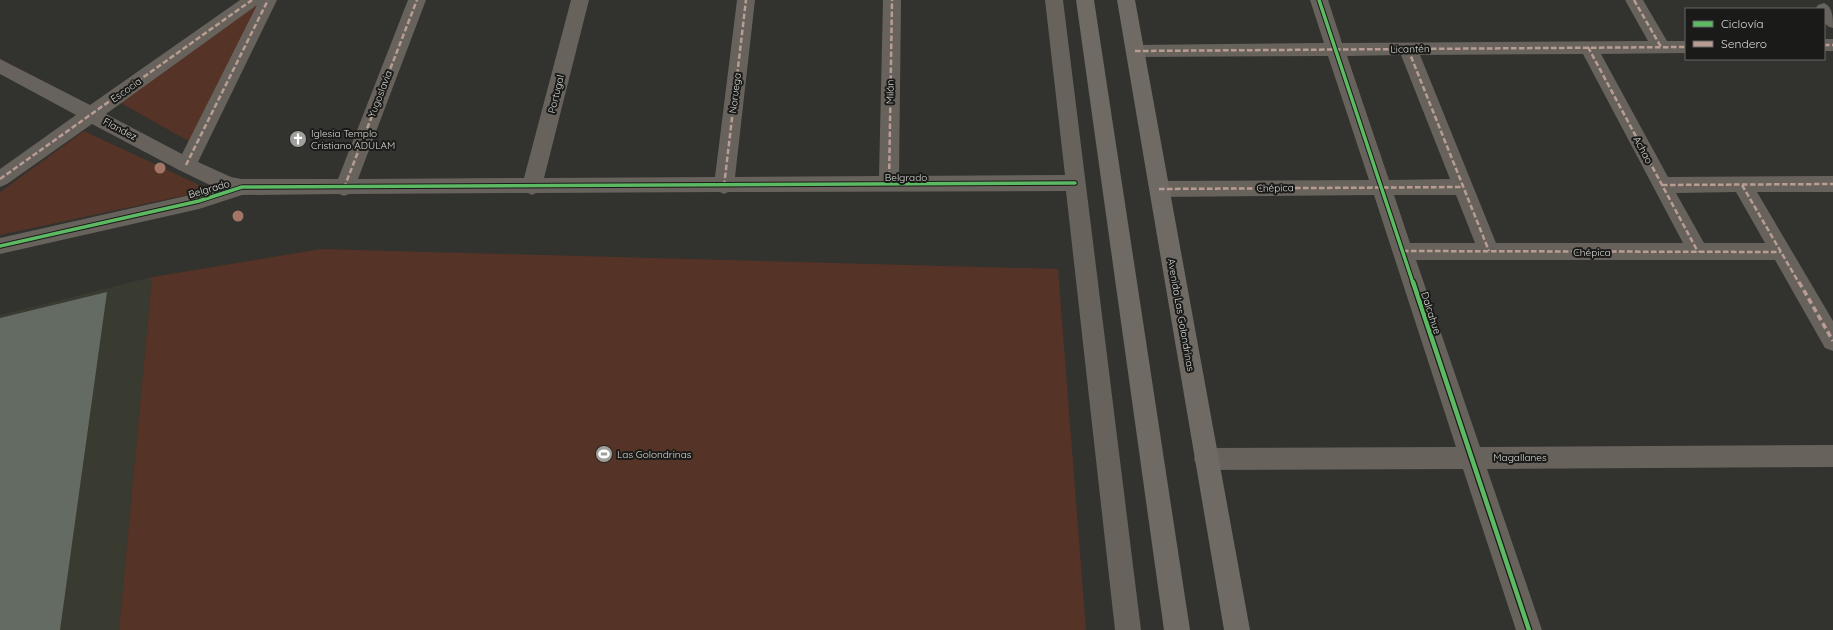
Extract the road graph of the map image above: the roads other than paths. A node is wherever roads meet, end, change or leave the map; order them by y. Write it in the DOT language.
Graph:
graph roads {
  1 [pos="252,0"];
  2 [pos="268,0"];
  3 [pos="416,0"];
  4 [pos="580,0"];
  5 [pos="746,0"];
  6 [pos="892,0"];
  7 [pos="1054,0"];
  8 [pos="1085,0"];
  9 [pos="1126,0"];
  10 [pos="1319,0"];
  11 [pos="1634,0"];
  12 [pos="1817,0"];
  13 [pos="1823,8"];
  14 [pos="1825,10"];
  15 [pos="1833,22"];
  16 [pos="1588,47"];
  17 [pos="1661,47"];
  18 [pos="1685,47"];
  19 [pos="1335,49"];
  20 [pos="1408,49"];
  21 [pos="1135,51"];
  22 [pos="0,66"];
  23 [pos="92,114"];
  24 [pos="186,165"];
  25 [pos="0,179"];
  26 [pos="1075,183"];
  27 [pos="1833,184"];
  28 [pos="889,185"];
  29 [pos="1662,185"];
  30 [pos="1742,185"];
  31 [pos="724,186"];
  32 [pos="242,187"];
  33 [pos="532,187"];
  34 [pos="1381,187"];
  35 [pos="1463,187"];
  36 [pos="344,188"];
  37 [pos="1159,189"];
  38 [pos="0,246"];
  39 [pos="1403,251"];
  40 [pos="1489,252"];
  41 [pos="1698,252"];
  42 [pos="1781,252"];
  43 [pos="1833,342"];
  44 [pos="1833,456"];
  45 [pos="1471,458"];
  46 [pos="1206,459"];
  47 [pos="1128,630"];
  48 [pos="1177,630"];
  49 [pos="1237,630"];
  50 [pos="1529,630"];
  1 -- 23 [label="street, Escocia"];
  2 -- 24 [label="street"];
  3 -- 36 [label="street, Yugoslavia"];
  4 -- 33 [label="street, Portugal"];
  5 -- 31 [label="street, Noruega"];
  6 -- 28 [label="street, Milán"];
  7 -- 26 [label="street"];
  8 -- 48 [label="main road"];
  9 -- 21 [label="main road, Avenida Las Golondrinas"];
  10 -- 19 [label="street, Dalcahue"];
  11 -- 17 [label="street"];
  12 -- 13 [label="street"];
  14 -- 15 [label="street"];
  16 -- 17 [label="street, Licantén"];
  16 -- 20 [label="street, Licantén"];
  16 -- 29 [label="street, Achao"];
  17 -- 18 [label="street, Licantén"];
  19 -- 20 [label="street, Licantén"];
  19 -- 21 [label="street, Licantén"];
  19 -- 34 [label="street, Dalcahue"];
  20 -- 35 [label="street"];
  21 -- 37 [label="main road, Avenida Las Golondrinas"];
  22 -- 23 [label="street, Flandez"];
  23 -- 24 [label="street, Flandez"];
  23 -- 25 [label="street, Escocia"];
  24 -- 32 [label="street, Flandez"];
  26 -- 28 [label="street, Belgrado"];
  26 -- 47 [label="street"];
  27 -- 30 [label="street"];
  28 -- 31 [label="street, Belgrado"];
  29 -- 30 [label="street"];
  29 -- 41 [label="street, Achao"];
  30 -- 42 [label="street"];
  31 -- 33 [label="street, Belgrado"];
  32 -- 36 [label="street, Belgrado"];
  32 -- 38 [label="street, Belgrado"];
  33 -- 36 [label="street, Belgrado"];
  34 -- 35 [label="street, Chépica"];
  34 -- 37 [label="street, Chépica"];
  34 -- 39 [label="street, Dalcahue"];
  35 -- 40 [label="street"];
  37 -- 46 [label="main road, Avenida Las Golondrinas"];
  39 -- 40 [label="street, Chépica"];
  39 -- 45 [label="street, Dalcahue"];
  40 -- 41 [label="street, Chépica"];
  41 -- 42 [label="street, Chépica"];
  42 -- 43 [label="street"];
  44 -- 45 [label="street, Magallanes"];
  45 -- 46 [label="street, Magallanes"];
  45 -- 50 [label="street, Dalcahue"];
  46 -- 49 [label="main road, Avenida Las Golondrinas"];
}
